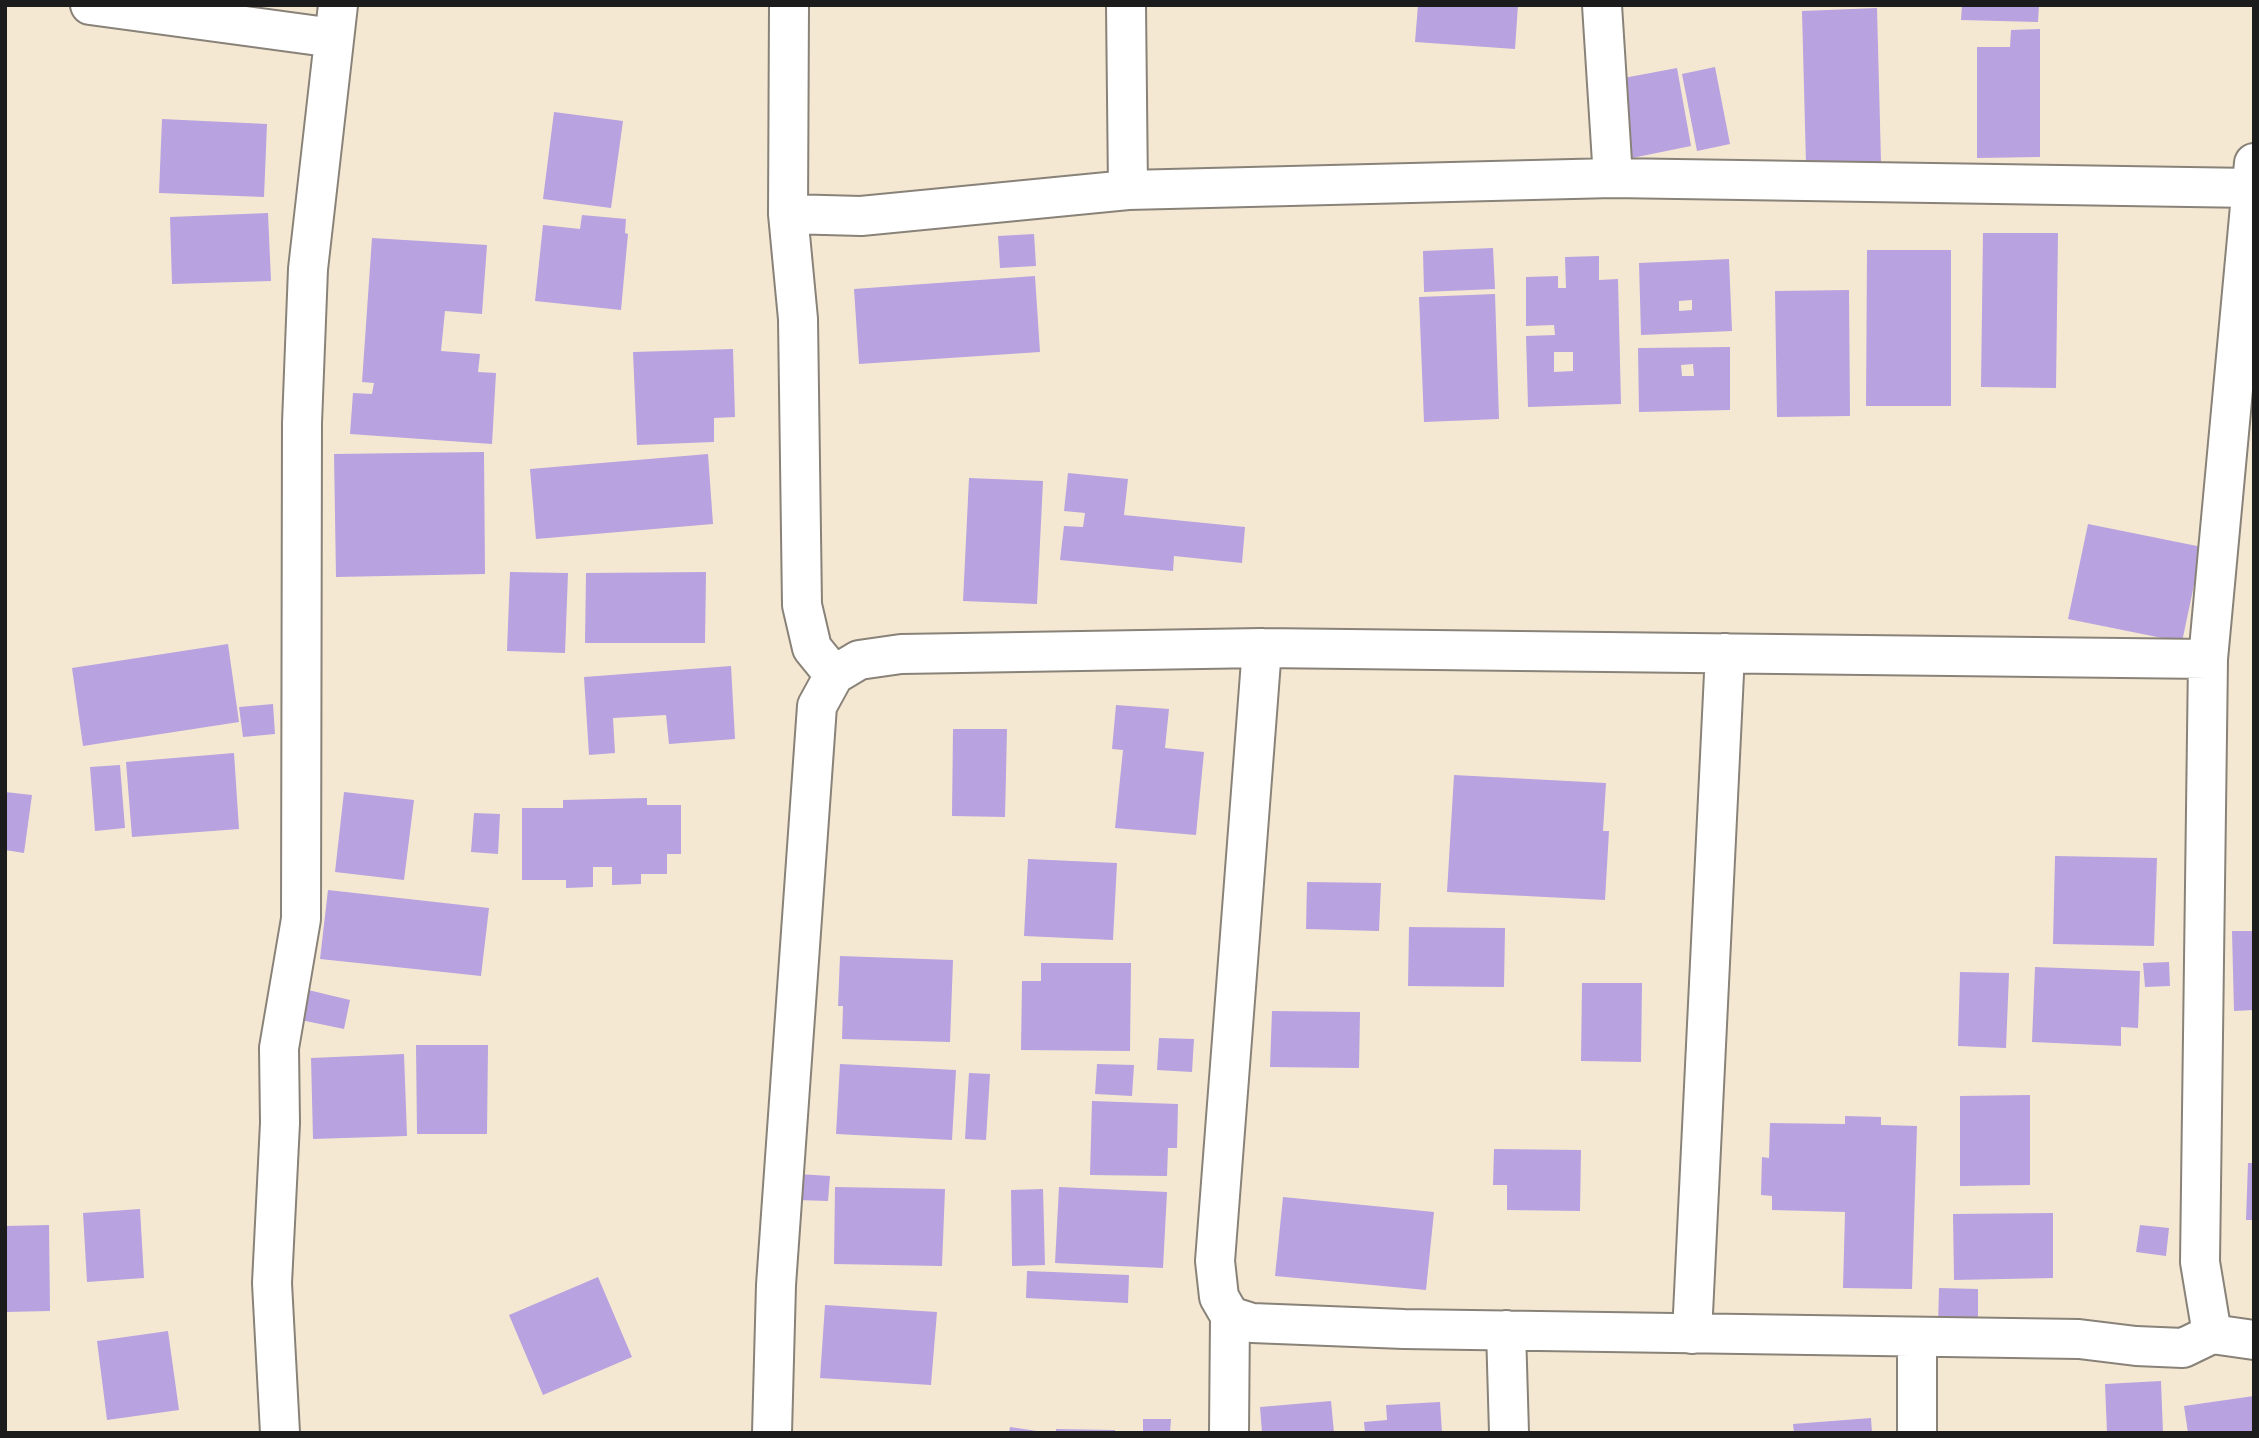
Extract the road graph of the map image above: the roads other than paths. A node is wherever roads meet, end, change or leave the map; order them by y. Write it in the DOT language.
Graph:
graph roads {
  1 [pos="90,5"];
  2 [pos="789,5"];
  3 [pos="1126,5"];
  4 [pos="1602,5"];
  5 [pos="336,22"];
  6 [pos="2253,176"];
  7 [pos="1613,178"];
  8 [pos="1128,191"];
  9 [pos="788,214"];
  10 [pos="1262,648"];
  11 [pos="1724,653"];
  12 [pos="2208,659"];
  13 [pos="834,675"];
  14 [pos="1230,1315"];
  15 [pos="1506,1330"];
  16 [pos="1692,1334"];
  17 [pos="2212,1334"];
  18 [pos="1917,1337"];
  19 [pos="2254,1340"];
  20 [pos="280,1433"];
  21 [pos="772,1433"];
  22 [pos="1229,1433"];
  23 [pos="1509,1433"];
  24 [pos="1917,1433"];
  1 -- 5 [label="street"];
  2 -- 9 [label="street"];
  3 -- 8 [label="street"];
  4 -- 7 [label="street"];
  5 -- 20 [label="street"];
  6 -- 7 [label="street"];
  6 -- 12 [label="street"];
  7 -- 8 [label="street"];
  8 -- 9 [label="street"];
  9 -- 13 [label="street"];
  10 -- 11 [label="street"];
  10 -- 13 [label="street"];
  10 -- 14 [label="street"];
  11 -- 12 [label="street"];
  11 -- 16 [label="street"];
  12 -- 17 [label="street"];
  13 -- 21 [label="street"];
  14 -- 15 [label="street"];
  14 -- 22 [label="street"];
  15 -- 16 [label="street"];
  15 -- 23 [label="street"];
  16 -- 18 [label="street"];
  17 -- 18 [label="street"];
  17 -- 19 [label="street"];
  18 -- 24 [label="street"];
}
